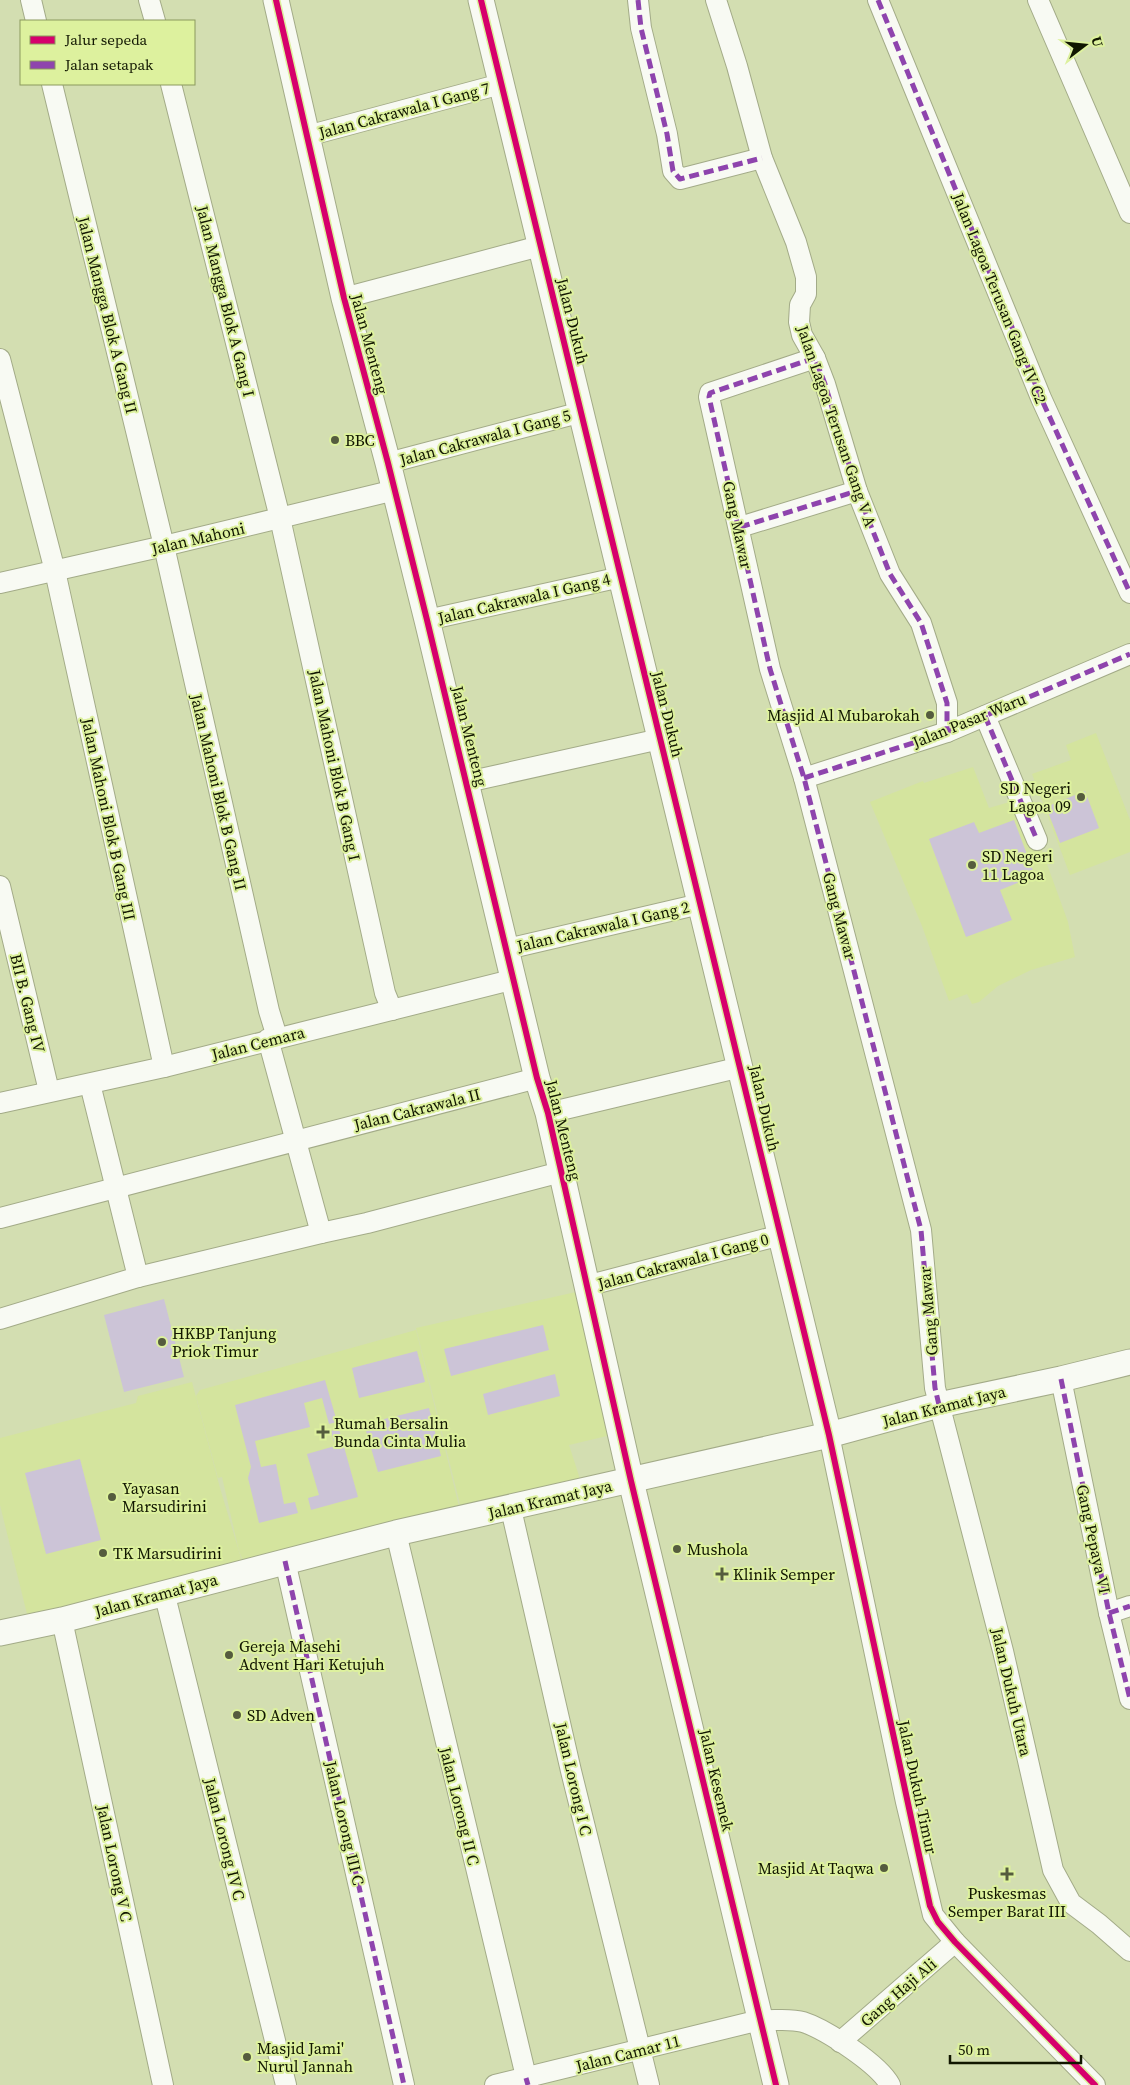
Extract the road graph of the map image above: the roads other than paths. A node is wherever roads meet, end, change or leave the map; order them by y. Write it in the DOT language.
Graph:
graph roads {
  1 [pos="31,0"];
  2 [pos="149,0"];
  3 [pos="276,0"];
  4 [pos="481,0"];
  5 [pos="638,0"];
  6 [pos="716,0"];
  7 [pos="878,0"];
  8 [pos="1038,0"];
  9 [pos="36,20"];
  10 [pos="155,20"];
  11 [pos="502,84"];
  12 [pos="52,85"];
  13 [pos="171,85"];
  14 [pos="307,136"];
  15 [pos="762,158"];
  16 [pos="1130,213"];
  17 [pos="540,246"];
  18 [pos="344,298"];
  19 [pos="815,358"];
  20 [pos="0,359"];
  21 [pos="582,412"];
  22 [pos="388,462"];
  23 [pos="395,490"];
  24 [pos="857,491"];
  25 [pos="280,518"];
  26 [pos="740,526"];
  27 [pos="164,546"];
  28 [pos="56,571"];
  29 [pos="621,576"];
  30 [pos="0,583"];
  31 [pos="1130,593"];
  32 [pos="427,620"];
  33 [pos="1130,654"];
  34 [pos="985,716"];
  35 [pos="947,732"];
  36 [pos="660,739"];
  37 [pos="804,778"];
  38 [pos="467,782"];
  39 [pos="1038,840"];
  40 [pos="0,886"];
  41 [pos="700,904"];
  42 [pos="507,949"];
  43 [pos="514,980"];
  44 [pos="392,1010"];
  45 [pos="272,1038"];
  46 [pos="164,1067"];
  47 [pos="741,1067"];
  48 [pos="537,1078"];
  49 [pos="90,1084"];
  50 [pos="49,1091"];
  51 [pos="0,1103"];
  52 [pos="548,1113"];
  53 [pos="296,1140"];
  54 [pos="561,1172"];
  55 [pos="114,1187"];
  56 [pos="0,1218"];
  57 [pos="321,1233"];
  58 [pos="781,1235"];
  59 [pos="138,1277"];
  60 [pos="586,1286"];
  61 [pos="0,1319"];
  62 [pos="1130,1362"];
  63 [pos="1061,1379"];
  64 [pos="939,1405"];
  65 [pos="829,1435"];
  66 [pos="631,1481"];
  67 [pos="511,1509"];
  68 [pos="396,1534"];
  69 [pos="285,1561"];
  70 [pos="164,1592"];
  71 [pos="1130,1606"];
  72 [pos="1109,1613"];
  73 [pos="64,1631"];
  74 [pos="0,1633"];
  75 [pos="1130,1698"];
  76 [pos="955,1942"];
  77 [pos="1130,1951"];
  78 [pos="760,2020"];
  79 [pos="840,2042"];
  80 [pos="640,2049"];
  81 [pos="527,2081"];
  82 [pos="164,2085"];
  83 [pos="286,2085"];
  84 [pos="404,2085"];
  85 [pos="495,2085"];
  86 [pos="649,2085"];
  87 [pos="776,2085"];
  88 [pos="890,2085"];
  89 [pos="1095,2085"];
  1 -- 9 [label="street"];
  2 -- 10 [label="street"];
  3 -- 14 [label="street, Jalan Menteng"];
  4 -- 11 [label="street, Jalan Dukuh"];
  5 -- 15 [label="street"];
  6 -- 15 [label="street, Jalan Lagoa Terusan Gang V A"];
  7 -- 31 [label="street, Jalan Lagoa Terusan Gang IV C2"];
  8 -- 16 [label="street"];
  11 -- 14 [label="street, Jalan Cakrawala I Gang 7"];
  11 -- 17 [label="street, Jalan Dukuh"];
  12 -- 27 [label="street, Jalan Mangga Blok A Gang II"];
  13 -- 25 [label="street, Jalan Mangga Blok A Gang I"];
  14 -- 18 [label="street, Jalan Menteng"];
  15 -- 19 [label="street, Jalan Lagoa Terusan Gang V A"];
  17 -- 18 [label="street"];
  17 -- 21 [label="street, Jalan Dukuh"];
  18 -- 22 [label="street, Jalan Menteng"];
  19 -- 24 [label="street, Jalan Lagoa Terusan Gang V A"];
  19 -- 26 [label="street, Gang Mawar"];
  20 -- 28 [label="street, Jalan Mahoni Blok B Gang III"];
  21 -- 22 [label="street, Jalan Cakrawala I Gang 5"];
  21 -- 29 [label="street, Jalan Dukuh"];
  22 -- 23 [label="street, Jalan Menteng"];
  23 -- 25 [label="street, Jalan Mahoni"];
  23 -- 32 [label="street, Jalan Menteng"];
  24 -- 26 [label="street"];
  24 -- 35 [label="street, Jalan Lagoa Terusan Gang V A"];
  25 -- 27 [label="street, Jalan Mahoni"];
  25 -- 44 [label="street, Jalan Mahoni Blok B Gang I"];
  26 -- 37 [label="street, Gang Mawar"];
  27 -- 28 [label="street, Jalan Mahoni"];
  27 -- 45 [label="street, Jalan Mahoni Blok B Gang II"];
  28 -- 30 [label="street, Jalan Mahoni"];
  28 -- 46 [label="street, Jalan Mahoni Blok B Gang III"];
  29 -- 32 [label="street, Jalan Cakrawala I Gang 4"];
  29 -- 36 [label="street, Jalan Dukuh"];
  32 -- 38 [label="street, Jalan Menteng"];
  33 -- 34 [label="street, Jalan Pasar Waru"];
  34 -- 35 [label="street, Jalan Pasar Waru"];
  34 -- 39 [label="street"];
  35 -- 37 [label="street, Jalan Pasar Waru"];
  36 -- 38 [label="street"];
  36 -- 41 [label="street, Jalan Dukuh"];
  37 -- 64 [label="street, Gang Mawar"];
  38 -- 42 [label="street, Jalan Menteng"];
  40 -- 50 [label="street, BII B. Gang IV"];
  41 -- 42 [label="street, Jalan Cakrawala I Gang 2"];
  41 -- 47 [label="street, Jalan Dukuh"];
  42 -- 43 [label="street, Jalan Menteng"];
  43 -- 44 [label="street, Jalan Cemara"];
  43 -- 48 [label="street, Jalan Menteng"];
  44 -- 45 [label="street, Jalan Cemara"];
  45 -- 46 [label="street, Jalan Cemara"];
  45 -- 53 [label="street"];
  46 -- 49 [label="street, Jalan Cemara"];
  47 -- 52 [label="street"];
  47 -- 58 [label="street, Jalan Dukuh"];
  48 -- 52 [label="street, Jalan Menteng"];
  48 -- 53 [label="street, Jalan Cakrawala II"];
  49 -- 50 [label="street, Jalan Cemara"];
  49 -- 55 [label="street"];
  50 -- 51 [label="street, Jalan Cemara"];
  52 -- 54 [label="street, Jalan Menteng"];
  53 -- 55 [label="street, Jalan Cakrawala II"];
  53 -- 57 [label="street"];
  54 -- 57 [label="street"];
  54 -- 60 [label="street, Jalan Menteng"];
  55 -- 56 [label="street, Jalan Cakrawala II"];
  55 -- 59 [label="street"];
  57 -- 59 [label="street"];
  58 -- 60 [label="street, Jalan Cakrawala I Gang 0"];
  58 -- 65 [label="street, Jalan Dukuh"];
  59 -- 61 [label="street"];
  60 -- 66 [label="street, Jalan Menteng"];
  62 -- 63 [label="street, Jalan Kramat Jaya"];
  63 -- 64 [label="street, Jalan Kramat Jaya"];
  63 -- 72 [label="street, Gang Pepaya VI"];
  64 -- 65 [label="street, Jalan Kramat Jaya"];
  64 -- 77 [label="street, Jalan Dukuh Utara"];
  65 -- 66 [label="street, Jalan Kramat Jaya"];
  65 -- 76 [label="street, Jalan Dukuh Timur"];
  66 -- 67 [label="street, Jalan Kramat Jaya"];
  66 -- 78 [label="street, Jalan Kesemek"];
  67 -- 68 [label="street, Jalan Kramat Jaya"];
  67 -- 80 [label="street, Jalan Lorong I C"];
  68 -- 69 [label="street, Jalan Kramat Jaya"];
  68 -- 81 [label="street, Jalan Lorong II C"];
  69 -- 70 [label="street, Jalan Kramat Jaya"];
  69 -- 84 [label="street, Jalan Lorong III C"];
  70 -- 73 [label="street, Jalan Kramat Jaya"];
  70 -- 83 [label="street, Jalan Lorong IV C"];
  71 -- 72 [label="street"];
  72 -- 75 [label="street, Gang Pepaya VI"];
  73 -- 74 [label="street, Jalan Kramat Jaya"];
  73 -- 82 [label="street, Jalan Lorong V C"];
  76 -- 79 [label="street, Gang Haji Ali"];
  76 -- 89 [label="street, Jalan Dukuh Timur"];
  78 -- 79 [label="street, Jalan Camar 11"];
  78 -- 80 [label="street, Jalan Camar 11"];
  78 -- 87 [label="street, Jalan Kesemek"];
  79 -- 88 [label="street, Jalan Camar 11"];
  80 -- 81 [label="street, Jalan Camar 11"];
  80 -- 86 [label="street, Jalan Lorong I C"];
  81 -- 85 [label="street, Jalan Camar 11"];
}
